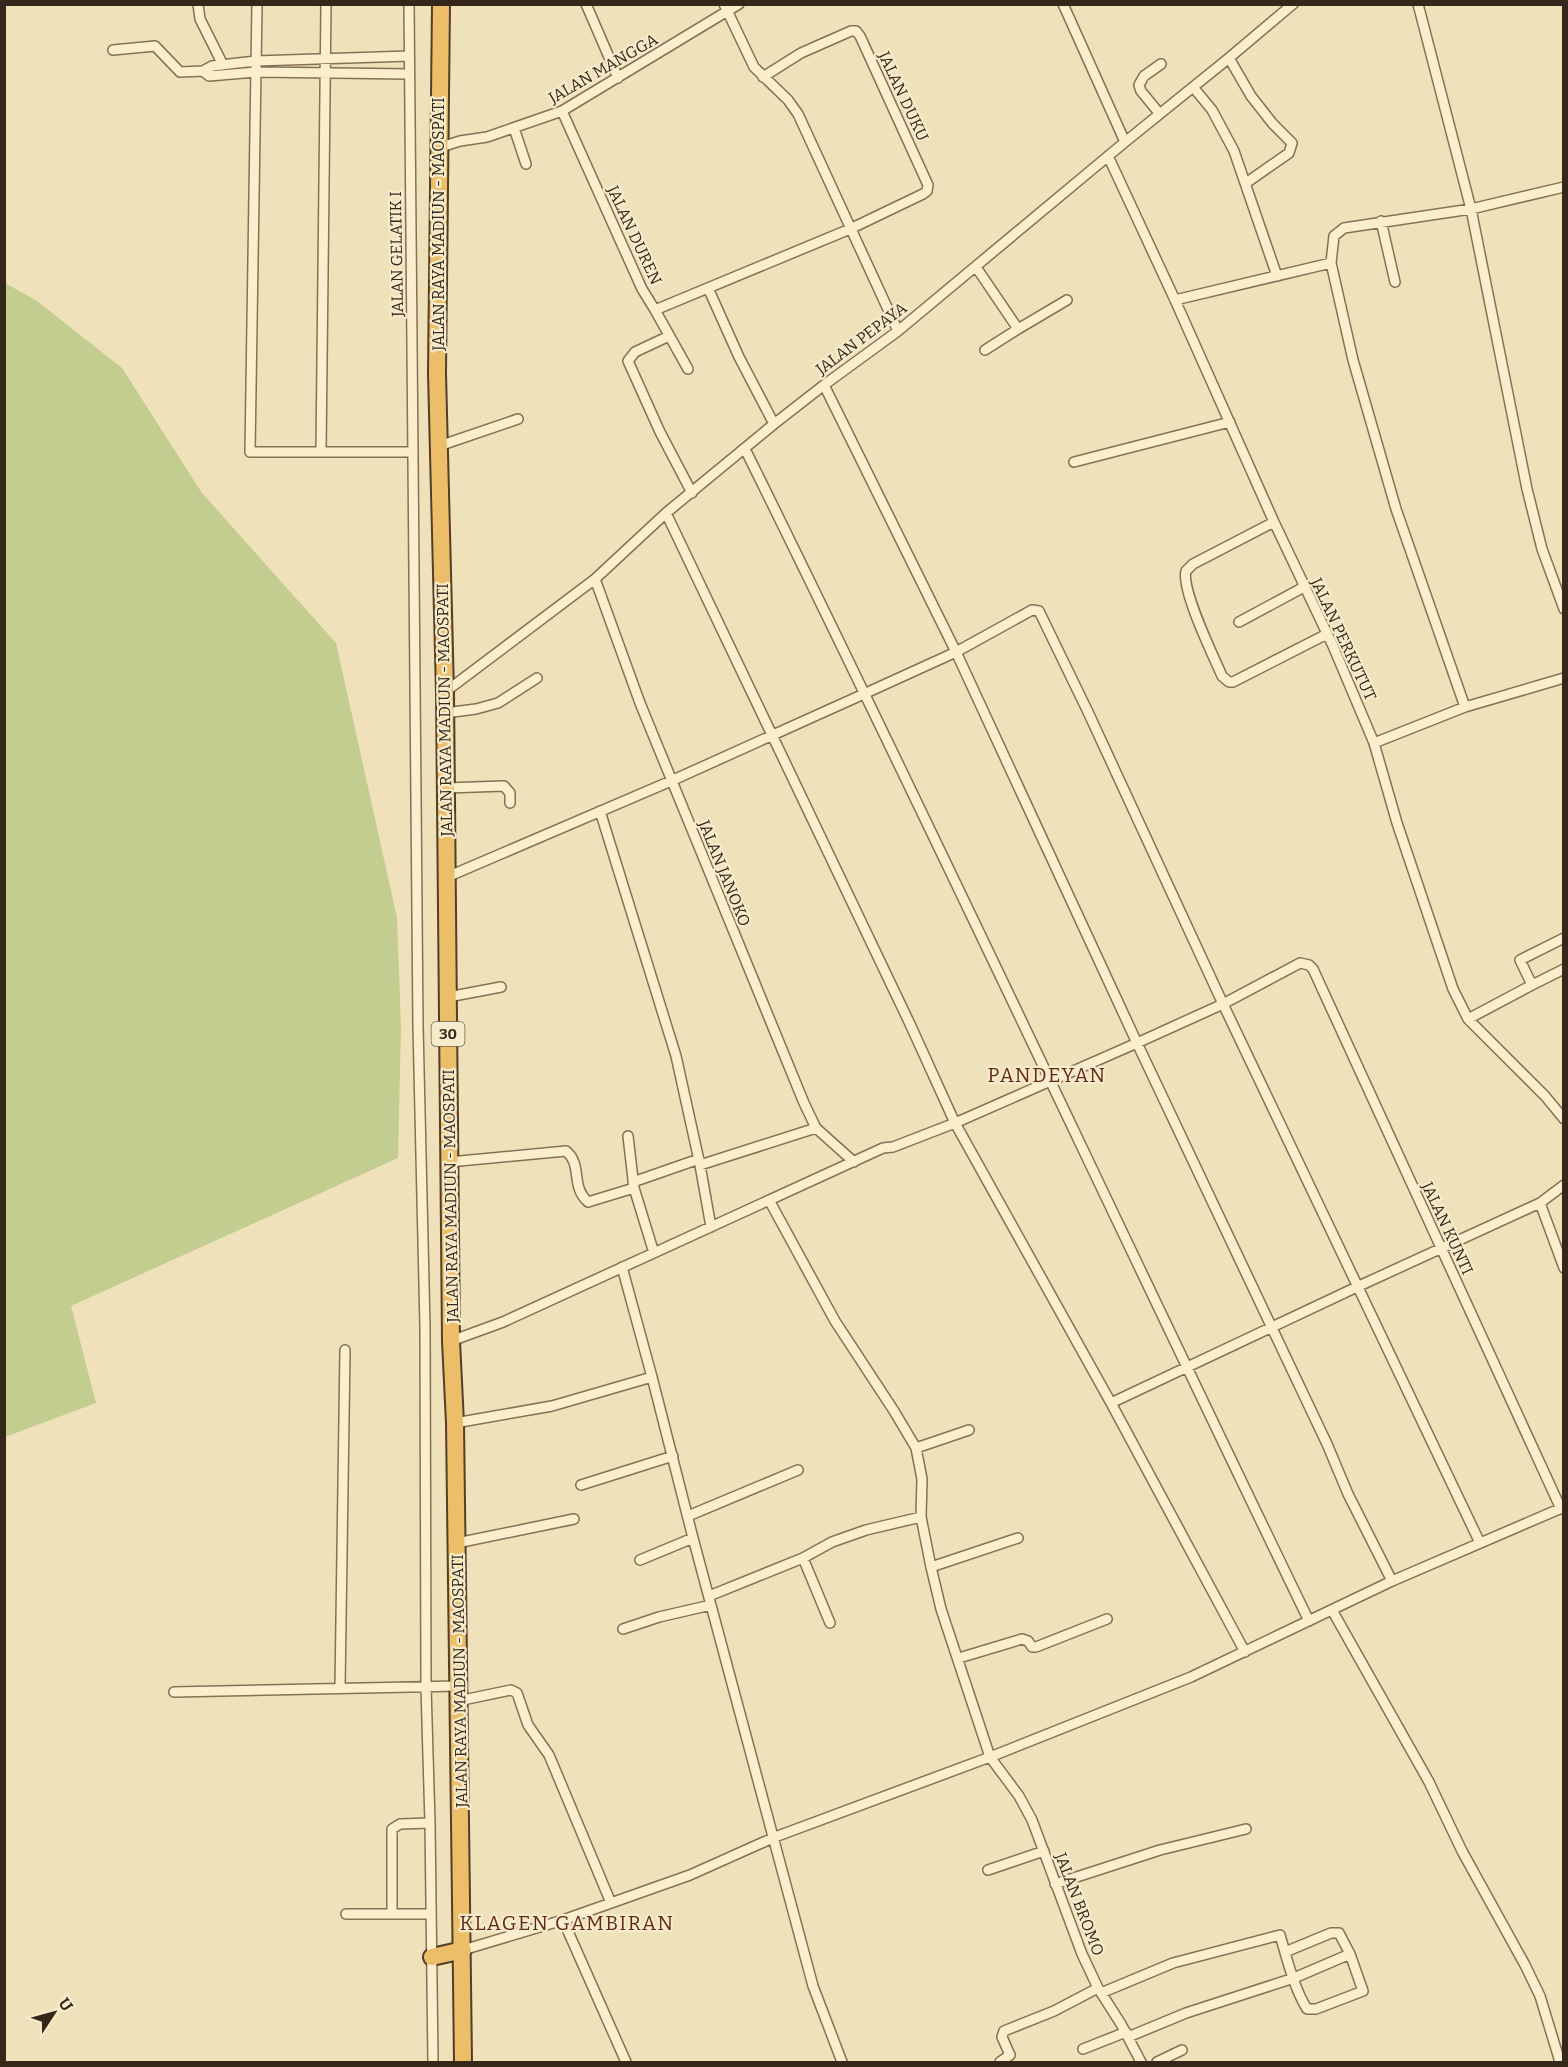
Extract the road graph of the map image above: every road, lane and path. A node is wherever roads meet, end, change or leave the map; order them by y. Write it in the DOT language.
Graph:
graph roads {
  1 [pos="198,4"];
  2 [pos="257,4"];
  3 [pos="326,4"];
  4 [pos="410,4"];
  5 [pos="441,4"];
  6 [pos="586,4"];
  7 [pos="740,4"];
  8 [pos="1063,4"];
  9 [pos="1293,4"];
  10 [pos="1418,4"];
  11 [pos="726,9"];
  12 [pos="113,50"];
  13 [pos="409,56"];
  14 [pos="326,58"];
  15 [pos="1229,58"];
  16 [pos="256,61"];
  17 [pos="1161,64"];
  18 [pos="223,65"];
  19 [pos="203,71"];
  20 [pos="256,72"];
  21 [pos="326,73"];
  22 [pos="409,74"];
  23 [pos="763,77"];
  24 [pos="618,78"];
  25 [pos="1193,87"];
  26 [pos="562,111"];
  27 [pos="1159,113"];
  28 [pos="514,128"];
  29 [pos="1125,142"];
  30 [pos="438,148"];
  31 [pos="1108,156"];
  32 [pos="526,164"];
  33 [pos="1246,183"];
  34 [pos="1563,187"];
  35 [pos="1471,209"];
  36 [pos="1381,221"];
  37 [pos="850,229"];
  38 [pos="1331,263"];
  39 [pos="976,267"];
  40 [pos="1277,276"];
  41 [pos="1395,282"];
  42 [pos="708,288"];
  43 [pos="1067,300"];
  44 [pos="1175,300"];
  45 [pos="656,310"];
  46 [pos="1018,329"];
  47 [pos="898,331"];
  48 [pos="669,336"];
  49 [pos="985,350"];
  50 [pos="687,369"];
  51 [pos="824,385"];
  52 [pos="518,418"];
  53 [pos="1230,422"];
  54 [pos="774,424"];
  55 [pos="439,446"];
  56 [pos="745,448"];
  57 [pos="321,452"];
  58 [pos="413,452"];
  59 [pos="1074,462"];
  60 [pos="692,493"];
  61 [pos="666,513"];
  62 [pos="1274,522"];
  63 [pos="595,579"];
  64 [pos="1304,587"];
  65 [pos="1563,609"];
  66 [pos="1239,622"];
  67 [pos="1327,634"];
  68 [pos="956,651"];
  69 [pos="537,678"];
  70 [pos="1563,678"];
  71 [pos="445,692"];
  72 [pos="866,693"];
  73 [pos="1465,707"];
  74 [pos="445,713"];
  75 [pos="772,735"];
  76 [pos="1374,743"];
  77 [pos="671,781"];
  78 [pos="446,788"];
  79 [pos="510,803"];
  80 [pos="600,811"];
  81 [pos="447,877"];
  82 [pos="1563,938"];
  83 [pos="1563,969"];
  84 [pos="1532,985"];
  85 [pos="501,987"];
  86 [pos="448,997"];
  87 [pos="1223,1004"];
  88 [pos="1468,1019"];
  89 [pos="1137,1043"];
  90 [pos="1051,1081"];
  91 [pos="1563,1119"];
  92 [pos="955,1123"];
  93 [pos="816,1128"];
  94 [pos="628,1136"];
  95 [pos="854,1161"];
  96 [pos="449,1162"];
  97 [pos="700,1162"];
  98 [pos="634,1185"];
  99 [pos="1563,1185"];
  100 [pos="769,1200"];
  101 [pos="1540,1203"];
  102 [pos="711,1227"];
  103 [pos="1441,1248"];
  104 [pos="654,1252"];
  105 [pos="622,1268"];
  106 [pos="1563,1268"];
  107 [pos="1359,1286"];
  108 [pos="1272,1328"];
  109 [pos="451,1341"];
  110 [pos="345,1350"];
  111 [pos="1186,1368"];
  112 [pos="652,1377"];
  113 [pos="1111,1403"];
  114 [pos="456,1423"];
  115 [pos="969,1430"];
  116 [pos="916,1449"];
  117 [pos="673,1456"];
  118 [pos="798,1470"];
  119 [pos="581,1485"];
  120 [pos="1562,1508"];
  121 [pos="688,1516"];
  122 [pos="921,1517"];
  123 [pos="574,1519"];
  124 [pos="693,1538"];
  125 [pos="1018,1538"];
  126 [pos="457,1543"];
  127 [pos="1480,1544"];
  128 [pos="804,1558"];
  129 [pos="640,1560"];
  130 [pos="931,1567"];
  131 [pos="1392,1581"];
  132 [pos="710,1601"];
  133 [pos="1332,1610"];
  134 [pos="1107,1619"];
  135 [pos="1309,1621"];
  136 [pos="830,1623"];
  137 [pos="623,1629"];
  138 [pos="1245,1652"];
  139 [pos="959,1658"];
  140 [pos="426,1687"];
  141 [pos="340,1688"];
  142 [pos="174,1692"];
  143 [pos="459,1694"];
  144 [pos="990,1757"];
  145 [pos="430,1823"];
  146 [pos="1246,1829"];
  147 [pos="775,1837"];
  148 [pos="1044,1851"];
  149 [pos="988,1870"];
  150 [pos="1055,1884"];
  151 [pos="611,1903"];
  152 [pos="392,1912"];
  153 [pos="346,1914"];
  154 [pos="431,1914"];
  155 [pos="563,1920"];
  156 [pos="463,1950"];
  157 [pos="1285,1952"];
  158 [pos="1350,1954"];
  159 [pos="432,1958"];
  160 [pos="1294,1978"];
  161 [pos="1100,1990"];
  162 [pos="1127,2035"];
  163 [pos="1083,2049"];
  164 [pos="1182,2050"];
  165 [pos="432,2062"];
  166 [pos="463,2062"];
  167 [pos="626,2062"];
  168 [pos="842,2062"];
  169 [pos="1000,2062"];
  170 [pos="1142,2062"];
  171 [pos="1157,2062"];
  172 [pos="1560,2062"];
  1 -- 18 [label="street"];
  2 -- 16 [label="street"];
  3 -- 14 [label="street"];
  4 -- 13 [label="street, JALAN GELATIK I"];
  5 -- 30 [label="highway, JALAN RAYA MADIUN - MAOSPATI / 30"];
  6 -- 24 [label="street"];
  7 -- 11 [label="street, JALAN MANGGA"];
  8 -- 29 [label="street"];
  9 -- 15 [label="street, JALAN PEPAYA"];
  10 -- 35 [label="street"];
  11 -- 23 [label="street"];
  11 -- 24 [label="street, JALAN MANGGA"];
  12 -- 19 [label="street"];
  13 -- 14 [label="street"];
  13 -- 22 [label="street, JALAN GELATIK I"];
  14 -- 16 [label="street"];
  14 -- 21 [label="street"];
  15 -- 25 [label="street, JALAN PEPAYA"];
  15 -- 33 [label="street"];
  16 -- 18 [label="street"];
  16 -- 20 [label="street"];
  17 -- 27 [label="street"];
  18 -- 19 [label="street"];
  19 -- 20 [label="street"];
  20 -- 21 [label="street"];
  20 -- 57 [label="street"];
  21 -- 22 [label="street"];
  21 -- 57 [label="street"];
  22 -- 58 [label="street, JALAN GELATIK I"];
  23 -- 37 [label="street"];
  23 -- 37 [label="street, JALAN DUKU"];
  24 -- 26 [label="street, JALAN MANGGA"];
  25 -- 27 [label="street, JALAN PEPAYA"];
  25 -- 33 [label="street"];
  26 -- 28 [label="street, JALAN MANGGA"];
  26 -- 45 [label="street, JALAN DUREN"];
  27 -- 29 [label="street, JALAN PEPAYA"];
  28 -- 30 [label="street, JALAN MANGGA"];
  28 -- 32 [label="street"];
  29 -- 31 [label="street, JALAN PEPAYA"];
  30 -- 55 [label="highway, JALAN RAYA MADIUN - MAOSPATI / 30"];
  31 -- 39 [label="street, JALAN PEPAYA"];
  31 -- 44 [label="street, JALAN PERKUTUT"];
  33 -- 40 [label="street"];
  34 -- 35 [label="street"];
  35 -- 36 [label="street"];
  35 -- 65 [label="street"];
  36 -- 38 [label="street"];
  36 -- 41 [label="street"];
  37 -- 42 [label="street, JALAN DUREN"];
  37 -- 47 [label="street"];
  38 -- 40 [label="street"];
  38 -- 73 [label="street"];
  39 -- 46 [label="street"];
  39 -- 47 [label="street, JALAN PEPAYA"];
  40 -- 44 [label="street"];
  42 -- 45 [label="street, JALAN DUREN"];
  42 -- 54 [label="street"];
  43 -- 46 [label="street"];
  44 -- 53 [label="street, JALAN PERKUTUT"];
  45 -- 48 [label="street"];
  46 -- 49 [label="street"];
  47 -- 51 [label="street, JALAN PEPAYA"];
  48 -- 50 [label="street"];
  48 -- 60 [label="street"];
  51 -- 54 [label="street, JALAN PEPAYA"];
  51 -- 68 [label="street"];
  52 -- 55 [label="street"];
  53 -- 59 [label="street"];
  53 -- 62 [label="street, JALAN PERKUTUT"];
  54 -- 56 [label="street, JALAN PEPAYA"];
  55 -- 71 [label="highway, JALAN RAYA MADIUN - MAOSPATI / 30"];
  56 -- 60 [label="street, JALAN PEPAYA"];
  56 -- 72 [label="street"];
  57 -- 58 [label="street"];
  58 -- 140 [label="street, JALAN GELATIK I"];
  60 -- 61 [label="street, JALAN PEPAYA"];
  61 -- 63 [label="street, JALAN PEPAYA"];
  61 -- 75 [label="street"];
  62 -- 64 [label="street, JALAN PERKUTUT"];
  62 -- 67 [label="street"];
  63 -- 71 [label="street, JALAN PEPAYA"];
  63 -- 77 [label="street, JALAN JANOKO"];
  64 -- 66 [label="street"];
  64 -- 67 [label="street, JALAN PERKUTUT"];
  67 -- 76 [label="street, JALAN PERKUTUT"];
  68 -- 72 [label="street"];
  68 -- 87 [label="street"];
  68 -- 89 [label="street"];
  69 -- 74 [label="street"];
  70 -- 73 [label="street"];
  71 -- 74 [label="highway, JALAN RAYA MADIUN - MAOSPATI / 30"];
  72 -- 75 [label="street"];
  72 -- 90 [label="street"];
  73 -- 76 [label="street"];
  74 -- 78 [label="highway, JALAN RAYA MADIUN - MAOSPATI / 30"];
  75 -- 77 [label="street"];
  75 -- 92 [label="street"];
  76 -- 88 [label="street, JALAN PERKUTUT"];
  77 -- 80 [label="street"];
  77 -- 93 [label="street, JALAN JANOKO"];
  78 -- 79 [label="street"];
  78 -- 81 [label="highway, JALAN RAYA MADIUN - MAOSPATI / 30"];
  80 -- 81 [label="street"];
  80 -- 97 [label="street"];
  81 -- 86 [label="highway, JALAN RAYA MADIUN - MAOSPATI / 30"];
  82 -- 84 [label="street"];
  83 -- 84 [label="street"];
  84 -- 88 [label="street"];
  85 -- 86 [label="street"];
  86 -- 96 [label="highway, JALAN RAYA MADIUN - MAOSPATI / 30"];
  87 -- 89 [label="street"];
  87 -- 103 [label="street, JALAN KUNTI"];
  87 -- 107 [label="street"];
  88 -- 91 [label="street, JALAN PERKUTUT"];
  89 -- 90 [label="street"];
  89 -- 108 [label="street"];
  90 -- 92 [label="street"];
  90 -- 111 [label="street"];
  92 -- 95 [label="street"];
  92 -- 113 [label="street"];
  93 -- 95 [label="street, JALAN JANOKO"];
  93 -- 97 [label="street"];
  94 -- 98 [label="street"];
  95 -- 100 [label="street"];
  96 -- 98 [label="street"];
  96 -- 109 [label="highway, JALAN RAYA MADIUN - MAOSPATI / 30"];
  97 -- 98 [label="street"];
  97 -- 102 [label="street"];
  98 -- 104 [label="street"];
  99 -- 101 [label="street"];
  100 -- 102 [label="street"];
  100 -- 116 [label="street, JALAN BROMO"];
  101 -- 103 [label="street"];
  101 -- 106 [label="street"];
  102 -- 104 [label="street"];
  103 -- 107 [label="street"];
  103 -- 120 [label="street, JALAN KUNTI"];
  104 -- 105 [label="street"];
  105 -- 109 [label="street"];
  105 -- 112 [label="street"];
  107 -- 108 [label="street"];
  107 -- 127 [label="street"];
  108 -- 111 [label="street"];
  108 -- 131 [label="street"];
  109 -- 114 [label="highway, JALAN RAYA MADIUN - MAOSPATI / 30"];
  110 -- 141 [label="street"];
  111 -- 113 [label="street"];
  111 -- 135 [label="street"];
  112 -- 114 [label="street"];
  112 -- 117 [label="street"];
  113 -- 138 [label="street"];
  114 -- 126 [label="highway, JALAN RAYA MADIUN - MAOSPATI / 30"];
  115 -- 116 [label="street"];
  116 -- 122 [label="street, JALAN BROMO"];
  117 -- 119 [label="street"];
  117 -- 121 [label="street"];
  118 -- 121 [label="street"];
  120 -- 127 [label="street"];
  121 -- 124 [label="street"];
  122 -- 128 [label="street"];
  122 -- 130 [label="street, JALAN BROMO"];
  123 -- 126 [label="street"];
  124 -- 129 [label="street"];
  124 -- 132 [label="street"];
  125 -- 130 [label="street"];
  126 -- 143 [label="highway, JALAN RAYA MADIUN - MAOSPATI / 30"];
  127 -- 131 [label="street"];
  128 -- 132 [label="street"];
  128 -- 136 [label="street"];
  130 -- 139 [label="street, JALAN BROMO"];
  131 -- 133 [label="street"];
  132 -- 137 [label="street"];
  132 -- 147 [label="street"];
  133 -- 135 [label="street"];
  133 -- 172 [label="street"];
  134 -- 139 [label="street"];
  135 -- 138 [label="street"];
  138 -- 144 [label="street"];
  139 -- 144 [label="street, JALAN BROMO"];
  140 -- 141 [label="street"];
  140 -- 143 [label="street"];
  140 -- 145 [label="street, JALAN GELATIK I"];
  141 -- 142 [label="street"];
  143 -- 151 [label="street"];
  143 -- 156 [label="highway, JALAN RAYA MADIUN - MAOSPATI / 30"];
  144 -- 147 [label="street"];
  144 -- 148 [label="street, JALAN BROMO"];
  145 -- 152 [label="street"];
  145 -- 154 [label="street, JALAN GELATIK I"];
  146 -- 150 [label="street"];
  147 -- 151 [label="street"];
  147 -- 168 [label="street"];
  148 -- 149 [label="street"];
  148 -- 150 [label="street, JALAN BROMO"];
  150 -- 161 [label="street, JALAN BROMO"];
  151 -- 155 [label="street"];
  152 -- 153 [label="street"];
  152 -- 154 [label="street"];
  154 -- 159 [label="street, JALAN GELATIK I"];
  155 -- 156 [label="street"];
  155 -- 167 [label="street"];
  156 -- 159 [label="highway"];
  156 -- 166 [label="highway, JALAN RAYA MADIUN - MAOSPATI / 30"];
  157 -- 158 [label="street"];
  157 -- 160 [label="street"];
  157 -- 161 [label="street"];
  158 -- 160 [label="street"];
  158 -- 160 [label="street"];
  159 -- 165 [label="street, JALAN GELATIK I"];
  160 -- 162 [label="street"];
  161 -- 162 [label="street, JALAN BROMO"];
  161 -- 169 [label="street"];
  162 -- 163 [label="street"];
  162 -- 170 [label="street, JALAN BROMO"];
  164 -- 171 [label="street"];
}
